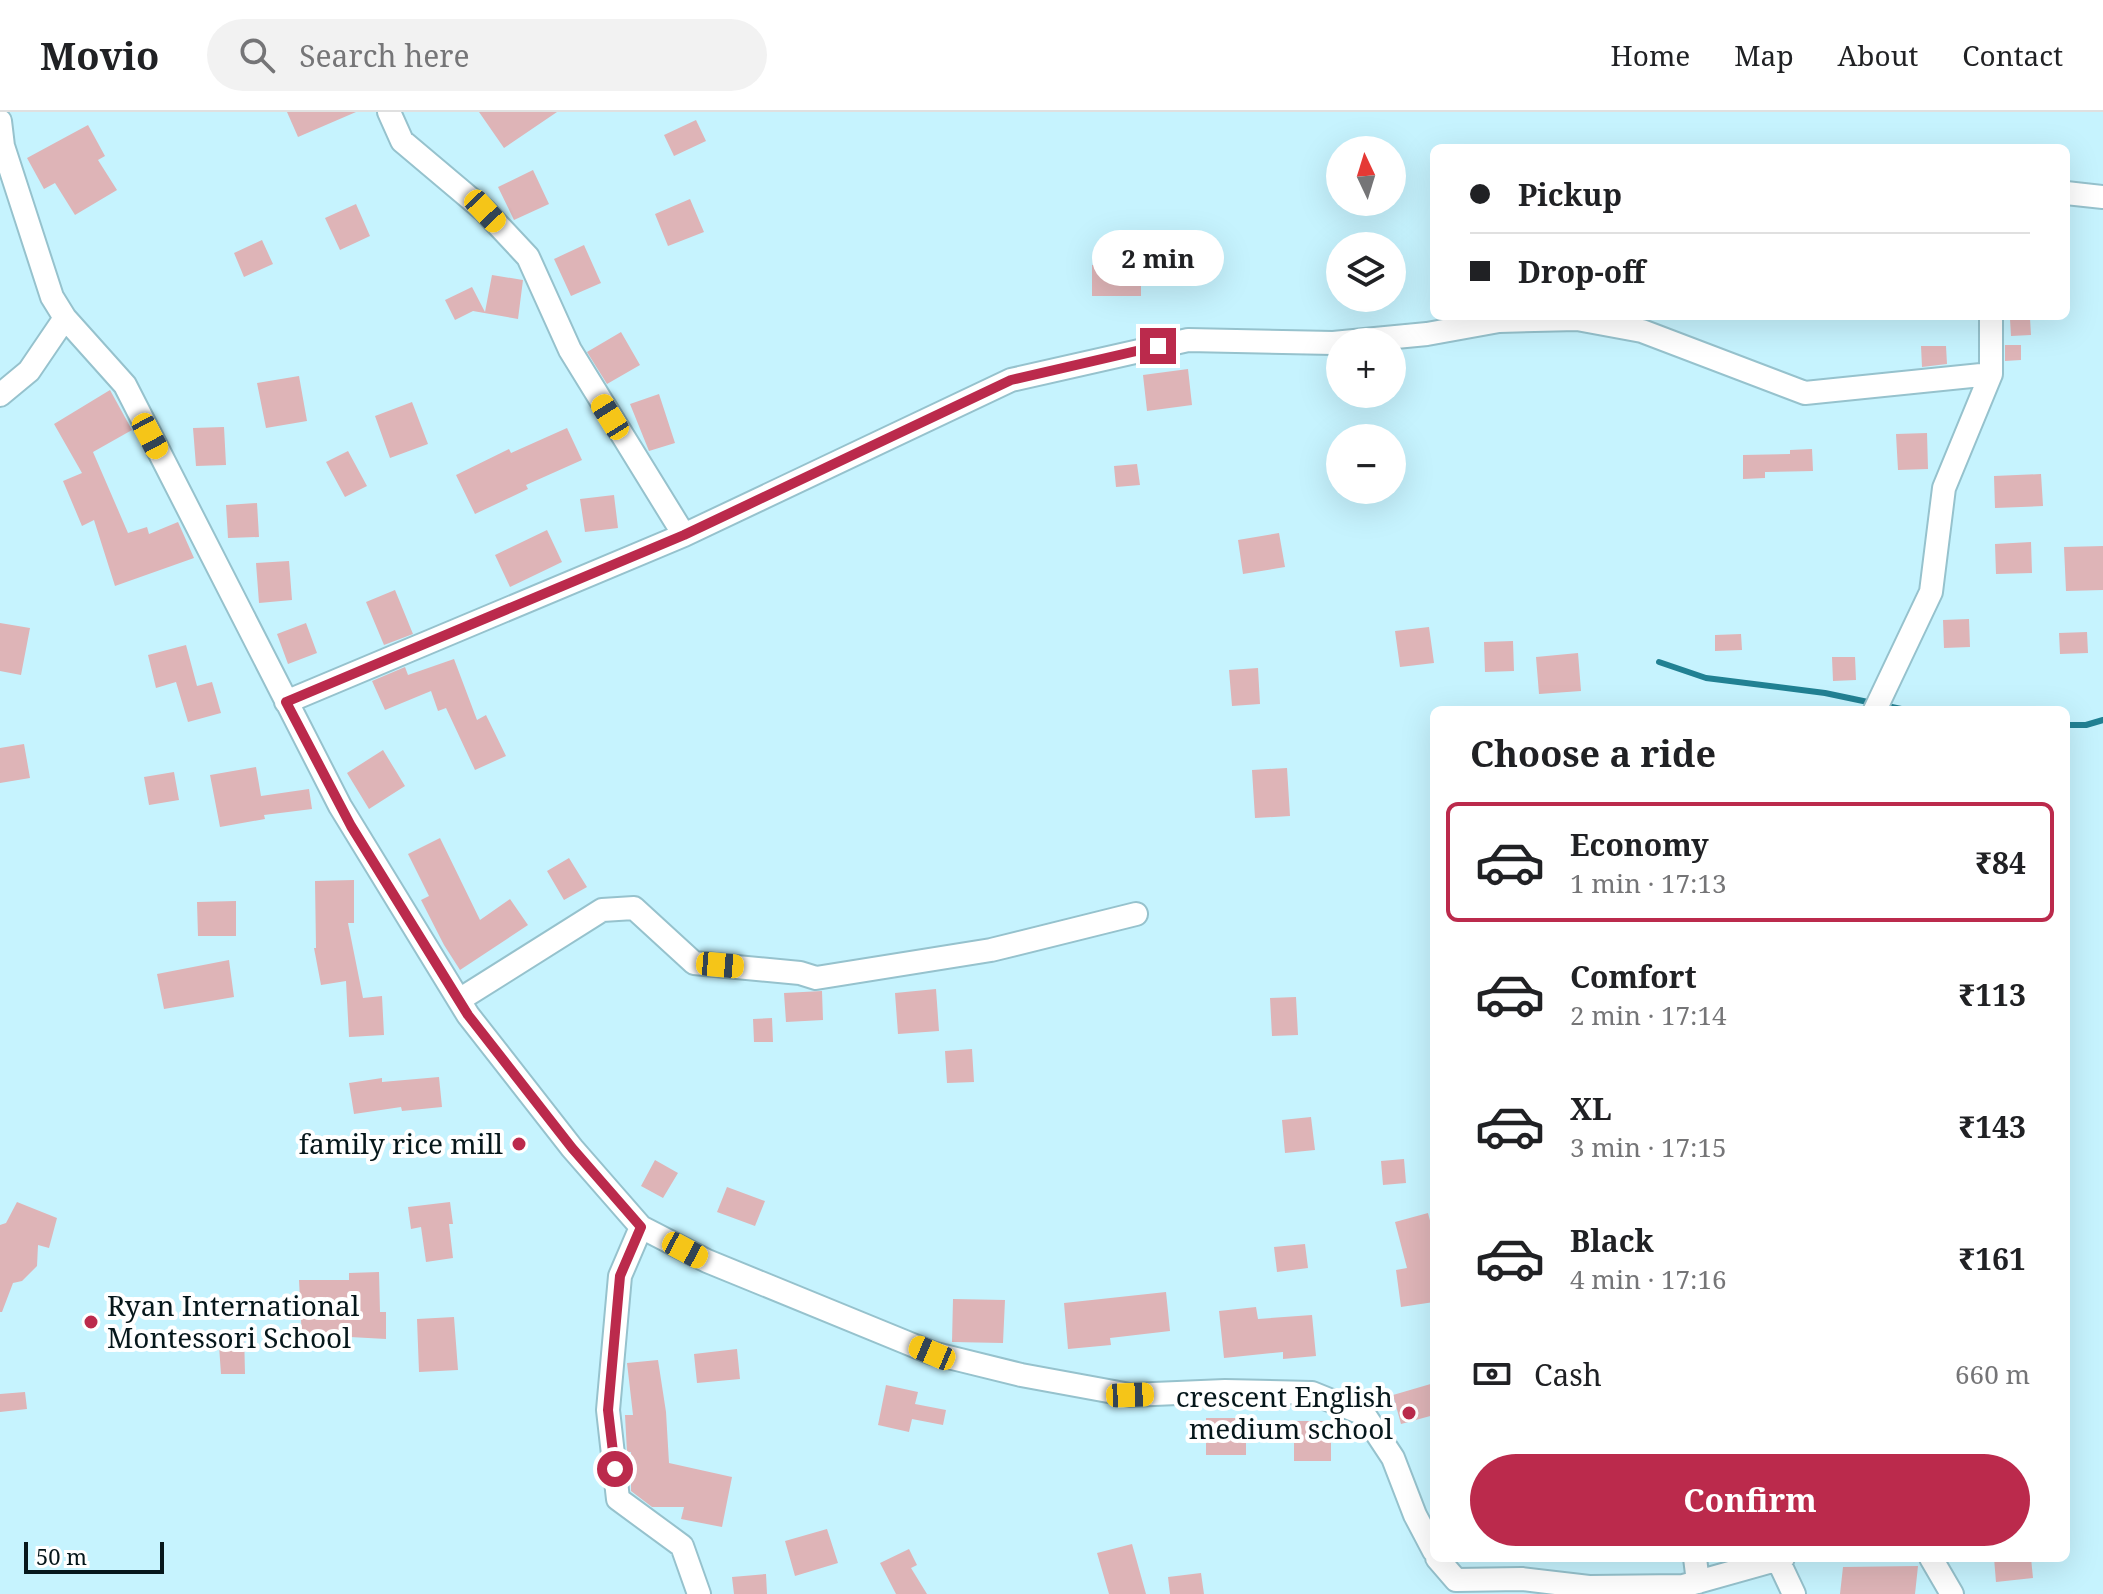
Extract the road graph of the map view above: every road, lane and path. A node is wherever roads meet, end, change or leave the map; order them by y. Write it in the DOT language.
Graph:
graph roads {
  1 [pos="389,112"];
  2 [pos="0,121"];
  3 [pos="2070,193"];
  4 [pos="2103,197"];
  5 [pos="65,318"];
  6 [pos="1538,320"];
  7 [pos="1582,320"];
  8 [pos="1991,320"];
  9 [pos="1991,374"];
  10 [pos="0,395"];
  11 [pos="684,535"];
  12 [pos="1879,701"];
  13 [pos="286,702"];
  14 [pos="1136,914"];
  15 [pos="459,1000"];
  16 [pos="641,1227"];
  17 [pos="1430,1543"];
  18 [pos="1440,1562"];
  19 [pos="1696,1562"];
  20 [pos="1769,1562"];
  21 [pos="1781,1562"];
  22 [pos="1933,1562"];
  23 [pos="1698,1582"];
  24 [pos="1523,1586"];
  25 [pos="699,1594"];
  26 [pos="1794,1594"];
  27 [pos="1952,1594"];
  1 -- 11 [label="street"];
  2 -- 5 [label="street"];
  3 -- 4 [label="street"];
  5 -- 10 [label="street"];
  5 -- 13 [label="street"];
  6 -- 11 [label="street"];
  7 -- 9 [label="street"];
  8 -- 9 [label="street"];
  9 -- 12 [label="street"];
  11 -- 13 [label="street"];
  13 -- 15 [label="street"];
  14 -- 15 [label="street"];
  15 -- 16 [label="street"];
  16 -- 17 [label="street"];
  16 -- 25 [label="street"];
  18 -- 24 [label="street"];
  19 -- 23 [label="street"];
  20 -- 23 [label="street"];
  21 -- 26 [label="street"];
  22 -- 27 [label="street"];
  23 -- 24 [label="street"];
}
